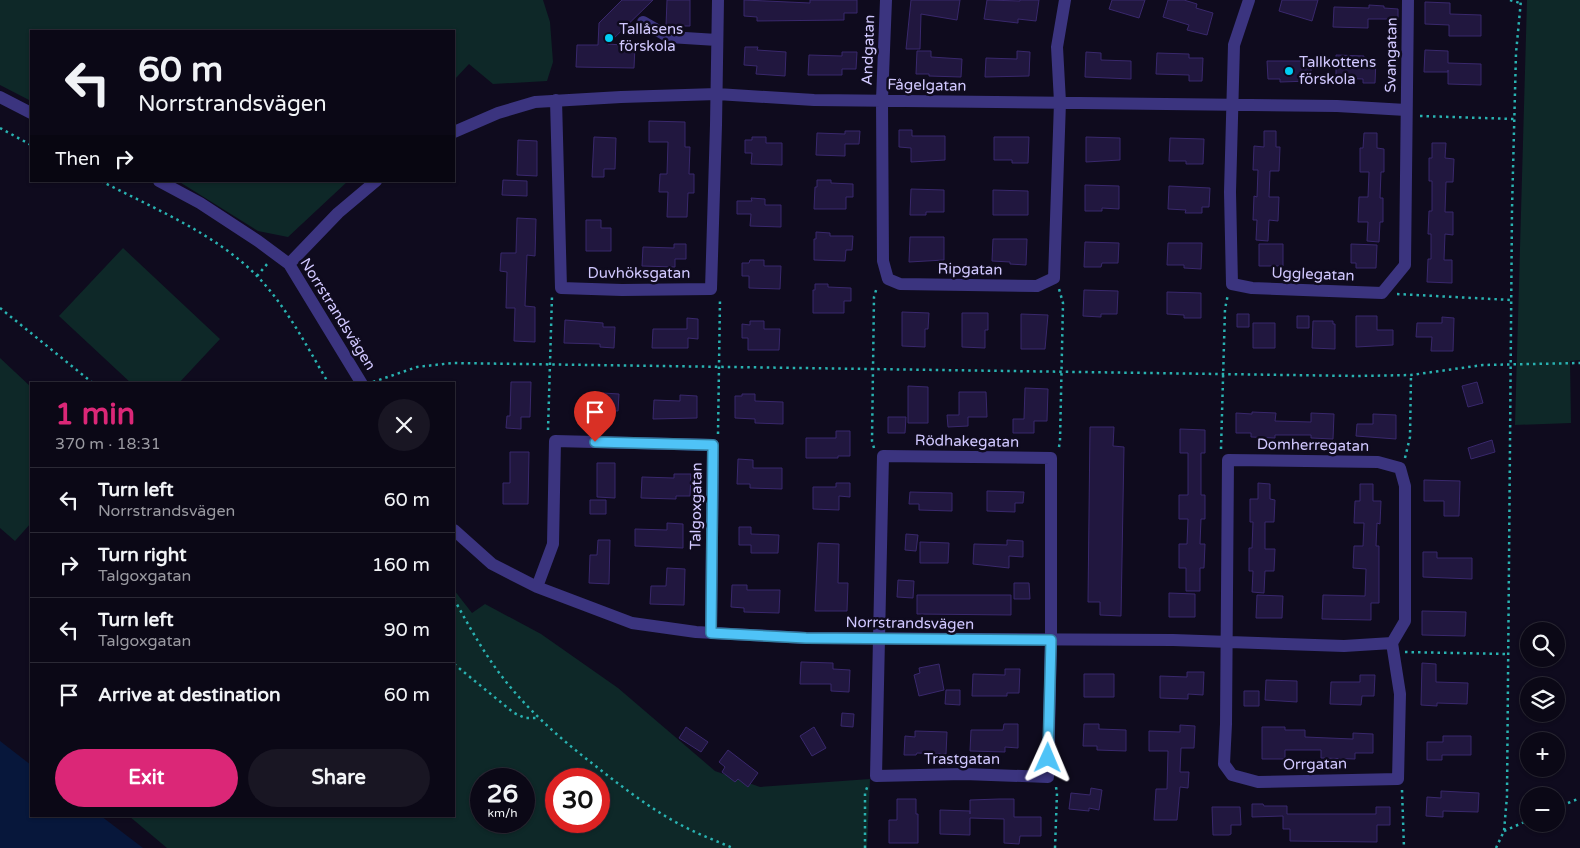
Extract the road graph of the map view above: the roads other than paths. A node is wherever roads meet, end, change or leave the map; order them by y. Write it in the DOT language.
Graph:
graph roads {
  1 [pos="718,0"];
  2 [pos="886,0"];
  3 [pos="1065,0"];
  4 [pos="1249,0"];
  5 [pos="1408,0"];
  6 [pos="643,22"];
  7 [pos="717,40"];
  8 [pos="717,94"];
  9 [pos="0,96"];
  10 [pos="556,100"];
  11 [pos="882,100"];
  12 [pos="1060,102"];
  13 [pos="1232,105"];
  14 [pos="1406,110"];
  15 [pos="30,112"];
  16 [pos="455,132"];
  17 [pos="161,182"];
  18 [pos="375,182"];
  19 [pos="289,264"];
  20 [pos="361,382"];
  21 [pos="455,531"];
  22 [pos="537,587"];
  23 [pos="711,633"];
  24 [pos="878,639"];
  25 [pos="1051,640"];
  26 [pos="1226,642"];
  27 [pos="1393,647"];
  1 -- 7 [label="street, Duvhöksgatan"];
  2 -- 11 [label="street, Andgatan"];
  3 -- 12 [label="street"];
  4 -- 13 [label="street"];
  5 -- 14 [label="street, Svangatan"];
  6 -- 7 [label="street"];
  7 -- 8 [label="street, Duvhöksgatan"];
  8 -- 10 [label="street, Fågelgatan"];
  8 -- 10 [label="street, Duvhöksgatan"];
  8 -- 11 [label="street, Fågelgatan"];
  9 -- 15 [label="street"];
  10 -- 16 [label="street, Fågelgatan"];
  11 -- 12 [label="street, Fågelgatan"];
  11 -- 12 [label="street, Ripgatan"];
  12 -- 13 [label="street, Fågelgatan"];
  13 -- 14 [label="street, Fågelgatan"];
  13 -- 14 [label="street, Ugglegatan"];
  17 -- 19 [label="street, Norrstrandsvägen"];
  18 -- 19 [label="street"];
  19 -- 20 [label="street, Norrstrandsvägen"];
  21 -- 22 [label="street, Norrstrandsvägen"];
  22 -- 23 [label="street, Norrstrandsvägen"];
  22 -- 23 [label="street, Talgoxgatan"];
  23 -- 24 [label="street, Norrstrandsvägen"];
  24 -- 25 [label="street, Norrstrandsvägen"];
  24 -- 25 [label="street, Trastgatan"];
  24 -- 25 [label="street, Rödhakegatan"];
  25 -- 26 [label="street, Norrstrandsvägen"];
  26 -- 27 [label="street, Norrstrandsvägen"];
  26 -- 27 [label="street, Orrgatan"];
  26 -- 27 [label="street, Domherregatan"];
}
